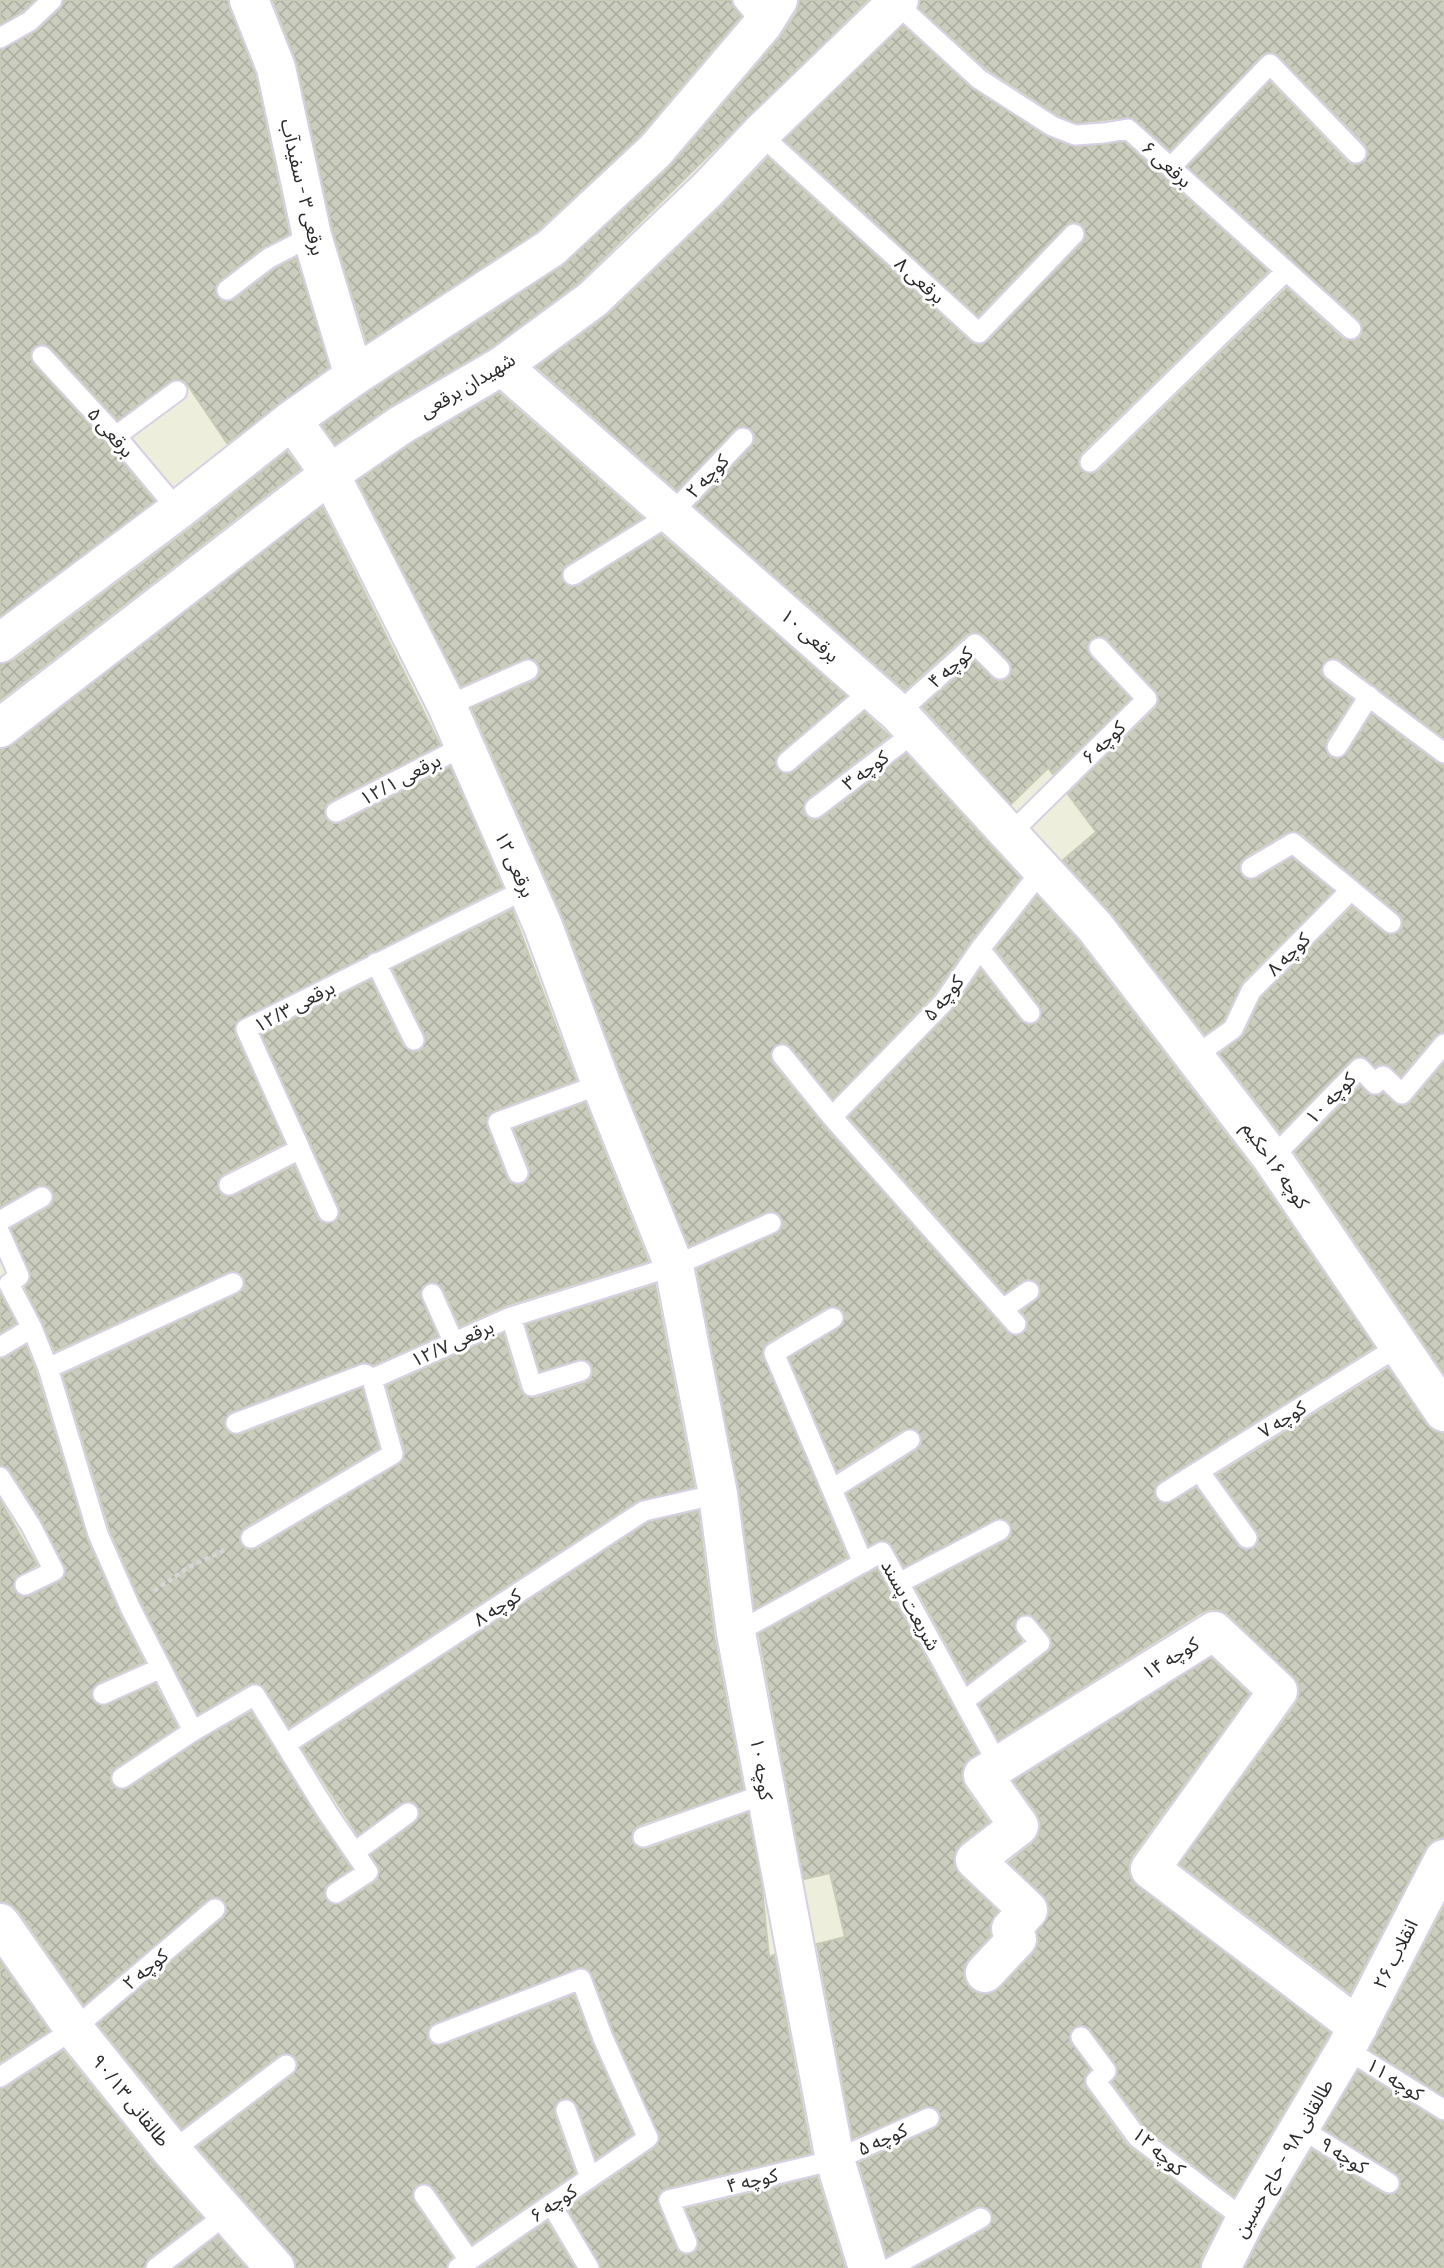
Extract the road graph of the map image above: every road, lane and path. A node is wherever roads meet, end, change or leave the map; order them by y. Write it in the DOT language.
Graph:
graph roads {
  1 [pos="52,0"];
  2 [pos="249,0"];
  3 [pos="897,2"];
  4 [pos="761,8"];
  5 [pos="0,38"];
  6 [pos="760,134"];
  7 [pos="1356,153"];
  8 [pos="1171,167"];
  9 [pos="1074,234"];
  10 [pos="312,236"];
  11 [pos="1286,271"];
  12 [pos="227,290"];
  13 [pos="1351,329"];
  14 [pos="42,356"];
  15 [pos="502,366"];
  16 [pos="354,376"];
  17 [pos="177,391"];
  18 [pos="292,420"];
  19 [pos="116,436"];
  20 [pos="743,438"];
  21 [pos="1090,462"];
  22 [pos="330,474"];
  23 [pos="178,510"];
  24 [pos="670,514"];
  25 [pos="573,575"];
  26 [pos="0,643"];
  27 [pos="1099,648"];
  28 [pos="1000,669"];
  29 [pos="528,670"];
  30 [pos="1333,670"];
  31 [pos="1369,696"];
  32 [pos="447,706"];
  33 [pos="895,711"];
  34 [pos="0,728"];
  35 [pos="464,746"];
  36 [pos="1336,747"];
  37 [pos="1444,753"];
  38 [pos="787,762"];
  39 [pos="815,808"];
  40 [pos="336,812"];
  41 [pos="1010,834"];
  42 [pos="1251,868"];
  43 [pos="1042,870"];
  44 [pos="526,889"];
  45 [pos="1351,890"];
  46 [pos="1391,923"];
  47 [pos="1095,927"];
  48 [pos="980,949"];
  49 [pos="376,963"];
  50 [pos="1030,1013"];
  51 [pos="414,1040"];
  52 [pos="1444,1044"];
  53 [pos="782,1055"];
  54 [pos="1195,1056"];
  55 [pos="601,1084"];
  56 [pos="832,1117"];
  57 [pos="300,1149"];
  58 [pos="1272,1158"];
  59 [pos="518,1173"];
  60 [pos="229,1185"];
  61 [pos="42,1197"];
  62 [pos="328,1212"];
  63 [pos="0,1221"];
  64 [pos="771,1223"];
  65 [pos="0,1234"];
  66 [pos="674,1266"];
  67 [pos="233,1283"];
  68 [pos="1029,1291"];
  69 [pos="432,1294"];
  70 [pos="1003,1309"];
  71 [pos="511,1317"];
  72 [pos="833,1318"];
  73 [pos="1016,1324"];
  74 [pos="32,1328"];
  75 [pos="454,1343"];
  76 [pos="1399,1346"];
  77 [pos="0,1347"];
  78 [pos="48,1368"];
  79 [pos="581,1371"];
  80 [pos="372,1379"];
  81 [pos="1444,1412"];
  82 [pos="236,1423"];
  83 [pos="910,1440"];
  84 [pos="1199,1471"];
  85 [pos="0,1477"];
  86 [pos="832,1489"];
  87 [pos="1166,1492"];
  88 [pos="718,1494"];
  89 [pos="1000,1530"];
  90 [pos="251,1538"];
  91 [pos="1247,1538"];
  92 [pos="863,1563"];
  93 [pos="899,1583"];
  94 [pos="24,1585"];
  95 [pos="130,1607"];
  96 [pos="1026,1626"];
  97 [pos="736,1633"];
  98 [pos="162,1668"];
  99 [pos="103,1694"];
  100 [pos="964,1701"];
  101 [pos="192,1731"];
  102 [pos="286,1744"];
  103 [pos="999,1766"];
  104 [pos="122,1778"];
  105 [pos="765,1794"];
  106 [pos="408,1813"];
  107 [pos="643,1837"];
  108 [pos="355,1852"];
  109 [pos="1444,1859"];
  110 [pos="336,1893"];
  111 [pos="215,1909"];
  112 [pos="0,1923"];
  113 [pos="985,1973"];
  114 [pos="74,2029"];
  115 [pos="439,2034"];
  116 [pos="1081,2036"];
  117 [pos="1352,2038"];
  118 [pos="286,2065"];
  119 [pos="0,2077"];
  120 [pos="1444,2109"];
  121 [pos="566,2110"];
  122 [pos="929,2118"];
  123 [pos="1300,2128"];
  124 [pos="172,2151"];
  125 [pos="835,2160"];
  126 [pos="590,2178"];
  127 [pos="1389,2183"];
  128 [pos="424,2195"];
  129 [pos="551,2204"];
  130 [pos="227,2214"];
  131 [pos="981,2218"];
  132 [pos="1245,2220"];
  133 [pos="687,2243"];
  134 [pos="464,2264"];
  135 [pos="1223,2267"];
  136 [pos="156,2268"];
  137 [pos="275,2268"];
  138 [pos="589,2268"];
  139 [pos="868,2268"];
  140 [pos="890,2268"];
  1 -- 5 [label="lane"];
  2 -- 10 [label="street, برقعی ۳ - سفیدآب"];
  3 -- 6 [label="street, شهیدان برقعی"];
  3 -- 8 [label="lane, برقعی ۶"];
  4 -- 16 [label="street"];
  6 -- 9 [label="lane, برقعی ۸"];
  6 -- 15 [label="street, شهیدان برقعی"];
  7 -- 8 [label="lane"];
  8 -- 11 [label="lane, برقعی ۶"];
  10 -- 12 [label="lane"];
  10 -- 16 [label="street, برقعی ۳ - سفیدآب"];
  11 -- 13 [label="lane, برقعی ۶"];
  11 -- 21 [label="lane"];
  14 -- 19 [label="lane, برقعی ۵"];
  15 -- 22 [label="street, شهیدان برقعی"];
  15 -- 24 [label="street, برقعی ۱۰"];
  16 -- 18 [label="street"];
  17 -- 19 [label="lane"];
  18 -- 22 [label="street, برقعی ۱۲"];
  18 -- 23 [label="street"];
  19 -- 23 [label="lane, برقعی ۵"];
  20 -- 24 [label="lane, کوچه ۲"];
  22 -- 32 [label="street, برقعی ۱۲"];
  22 -- 34 [label="street, شهیدان برقعی"];
  23 -- 26 [label="street"];
  24 -- 25 [label="lane, کوچه ۲"];
  24 -- 33 [label="street, برقعی ۱۰"];
  27 -- 41 [label="lane, کوچه ۶"];
  28 -- 33 [label="lane, کوچه ۴"];
  29 -- 32 [label="lane"];
  30 -- 31 [label="lane"];
  31 -- 36 [label="lane"];
  31 -- 37 [label="lane"];
  32 -- 35 [label="street, برقعی ۱۲"];
  33 -- 38 [label="lane"];
  33 -- 39 [label="lane, کوچه ۳"];
  33 -- 41 [label="street, برقعی ۱۰"];
  35 -- 40 [label="lane, برقعی ۱۲/۱"];
  35 -- 44 [label="street, برقعی ۱۲"];
  41 -- 43 [label="street, برقعی ۱۰"];
  42 -- 45 [label="lane"];
  43 -- 47 [label="street, برقعی ۱۰"];
  43 -- 48 [label="lane, کوچه ۵"];
  44 -- 49 [label="lane, برقعی ۱۲/۳"];
  44 -- 55 [label="street, برقعی ۱۲"];
  45 -- 46 [label="lane"];
  45 -- 54 [label="lane, کوچه ۸"];
  47 -- 54 [label="street, کوچه ۱۶حکیم"];
  48 -- 50 [label="lane"];
  48 -- 56 [label="lane, کوچه ۵"];
  49 -- 51 [label="lane"];
  49 -- 57 [label="lane, برقعی ۱۲/۳"];
  52 -- 58 [label="lane, کوچه ۱۰"];
  53 -- 56 [label="lane"];
  54 -- 58 [label="street, کوچه ۱۶حکیم"];
  55 -- 59 [label="lane"];
  55 -- 66 [label="street, برقعی ۱۲"];
  56 -- 70 [label="lane"];
  57 -- 60 [label="lane"];
  57 -- 62 [label="lane"];
  58 -- 76 [label="street, کوچه ۱۶حکیم"];
  61 -- 63 [label="lane"];
  64 -- 66 [label="lane, برقعی ۱۲/۷"];
  65 -- 74 [label="lane"];
  66 -- 71 [label="lane, برقعی ۱۲/۷"];
  66 -- 88 [label="street, کوچه ۱۰"];
  67 -- 78 [label="lane"];
  68 -- 70 [label="lane"];
  69 -- 75 [label="lane"];
  70 -- 73 [label="lane"];
  71 -- 75 [label="lane, برقعی ۱۲/۷"];
  71 -- 79 [label="lane"];
  72 -- 86 [label="lane"];
  74 -- 77 [label="lane"];
  74 -- 78 [label="lane"];
  75 -- 80 [label="lane, برقعی ۱۲/۷"];
  76 -- 81 [label="street, کوچه ۱۶حکیم"];
  76 -- 84 [label="lane, کوچه ۷"];
  78 -- 95 [label="lane"];
  80 -- 82 [label="lane, برقعی ۱۲/۷"];
  80 -- 90 [label="lane"];
  83 -- 86 [label="lane"];
  84 -- 87 [label="lane, کوچه ۷"];
  84 -- 91 [label="lane"];
  85 -- 94 [label="lane"];
  86 -- 92 [label="lane"];
  88 -- 97 [label="street, کوچه ۱۰"];
  88 -- 102 [label="lane, کوچه ۸"];
  89 -- 93 [label="lane"];
  90 -- 95 [label="path"];
  92 -- 93 [label="lane, شریعت پسند"];
  92 -- 97 [label="lane, شریعت پسند"];
  93 -- 100 [label="lane, شریعت پسند"];
  95 -- 98 [label="lane"];
  96 -- 100 [label="lane"];
  97 -- 105 [label="street, کوچه ۱۰"];
  98 -- 99 [label="lane"];
  98 -- 101 [label="lane"];
  100 -- 103 [label="lane, شریعت پسند"];
  101 -- 102 [label="lane"];
  101 -- 104 [label="lane"];
  102 -- 108 [label="lane"];
  103 -- 113 [label="street"];
  103 -- 117 [label="street, کوچه ۱۴"];
  105 -- 107 [label="lane"];
  105 -- 125 [label="street, کوچه ۱۰"];
  106 -- 108 [label="lane"];
  108 -- 110 [label="lane"];
  109 -- 117 [label="street, انقلاب ۲۶"];
  111 -- 114 [label="lane, کوچه ۲"];
  112 -- 114 [label="street, طالقانی ۹۰/۱۳"];
  114 -- 119 [label="lane"];
  114 -- 124 [label="street, طالقانی ۹۰/۱۳"];
  115 -- 126 [label="lane, کوچه ۶"];
  116 -- 132 [label="lane, کوچه ۱۲"];
  117 -- 120 [label="lane, کوچه ۱۱"];
  117 -- 123 [label="street, طالقانی ۹۸ - حاج حسین"];
  118 -- 124 [label="lane"];
  121 -- 126 [label="lane"];
  122 -- 125 [label="lane, کوچه ۵"];
  123 -- 127 [label="lane, کوچه ۹"];
  123 -- 132 [label="street, طالقانی ۹۸ - حاج حسین"];
  124 -- 130 [label="street, طالقانی ۹۰/۱۳"];
  125 -- 133 [label="lane, کوچه ۴"];
  125 -- 139 [label="street, کوچه ۱۰"];
  126 -- 129 [label="lane, کوچه ۶"];
  128 -- 134 [label="lane"];
  129 -- 134 [label="lane, کوچه ۶"];
  129 -- 138 [label="lane"];
  130 -- 136 [label="lane"];
  130 -- 137 [label="street, طالقانی ۹۰/۱۳"];
  131 -- 140 [label="lane"];
  132 -- 135 [label="street, طالقانی ۹۸ - حاج حسین"];
}
